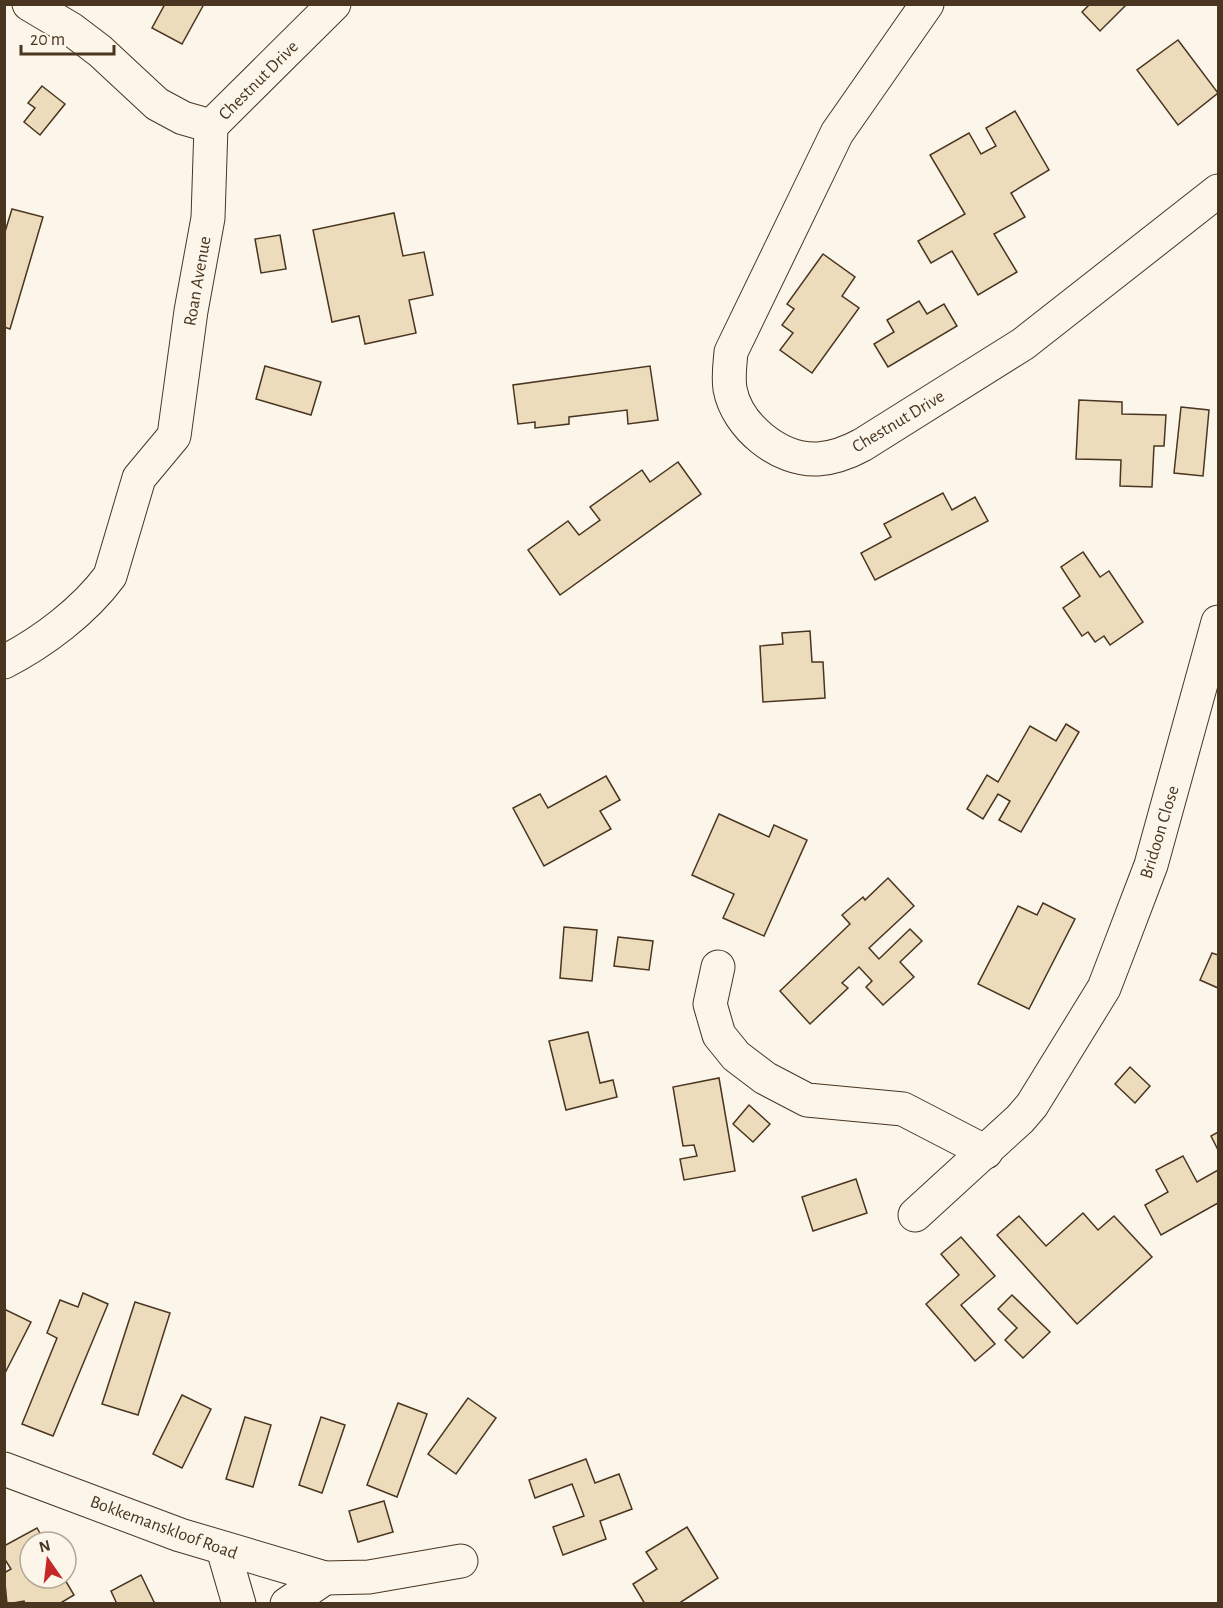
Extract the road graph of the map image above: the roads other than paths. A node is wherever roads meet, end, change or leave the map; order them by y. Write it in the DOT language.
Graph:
graph roads {
  1 [pos="29,4"];
  2 [pos="334,4"];
  3 [pos="927,4"];
  4 [pos="212,126"];
  5 [pos="1218,191"];
  6 [pos="1218,622"];
  7 [pos="4,662"];
  8 [pos="1205,719"];
  9 [pos="718,967"];
  10 [pos="986,1152"];
  11 [pos="915,1215"];
  12 [pos="4,1469"];
  13 [pos="223,1548"];
  14 [pos="461,1561"];
  15 [pos="325,1578"];
  16 [pos="239,1604"];
  17 [pos="287,1604"];
  1 -- 4 [label="street, Chestnut Drive"];
  2 -- 4 [label="street, Chestnut Drive"];
  3 -- 5 [label="street, Chestnut Drive"];
  4 -- 7 [label="street, Roan Avenue"];
  6 -- 8 [label="street, Bridoon Close"];
  8 -- 10 [label="street, Bridoon Close"];
  9 -- 10 [label="street"];
  10 -- 11 [label="street, Bridoon Close"];
  12 -- 13 [label="street, Bokkemanskloof Road"];
  13 -- 15 [label="street, Bokkemanskloof Road"];
  13 -- 16 [label="street"];
  14 -- 15 [label="street, Bokkemanskloof Road"];
  15 -- 17 [label="street"];
}
